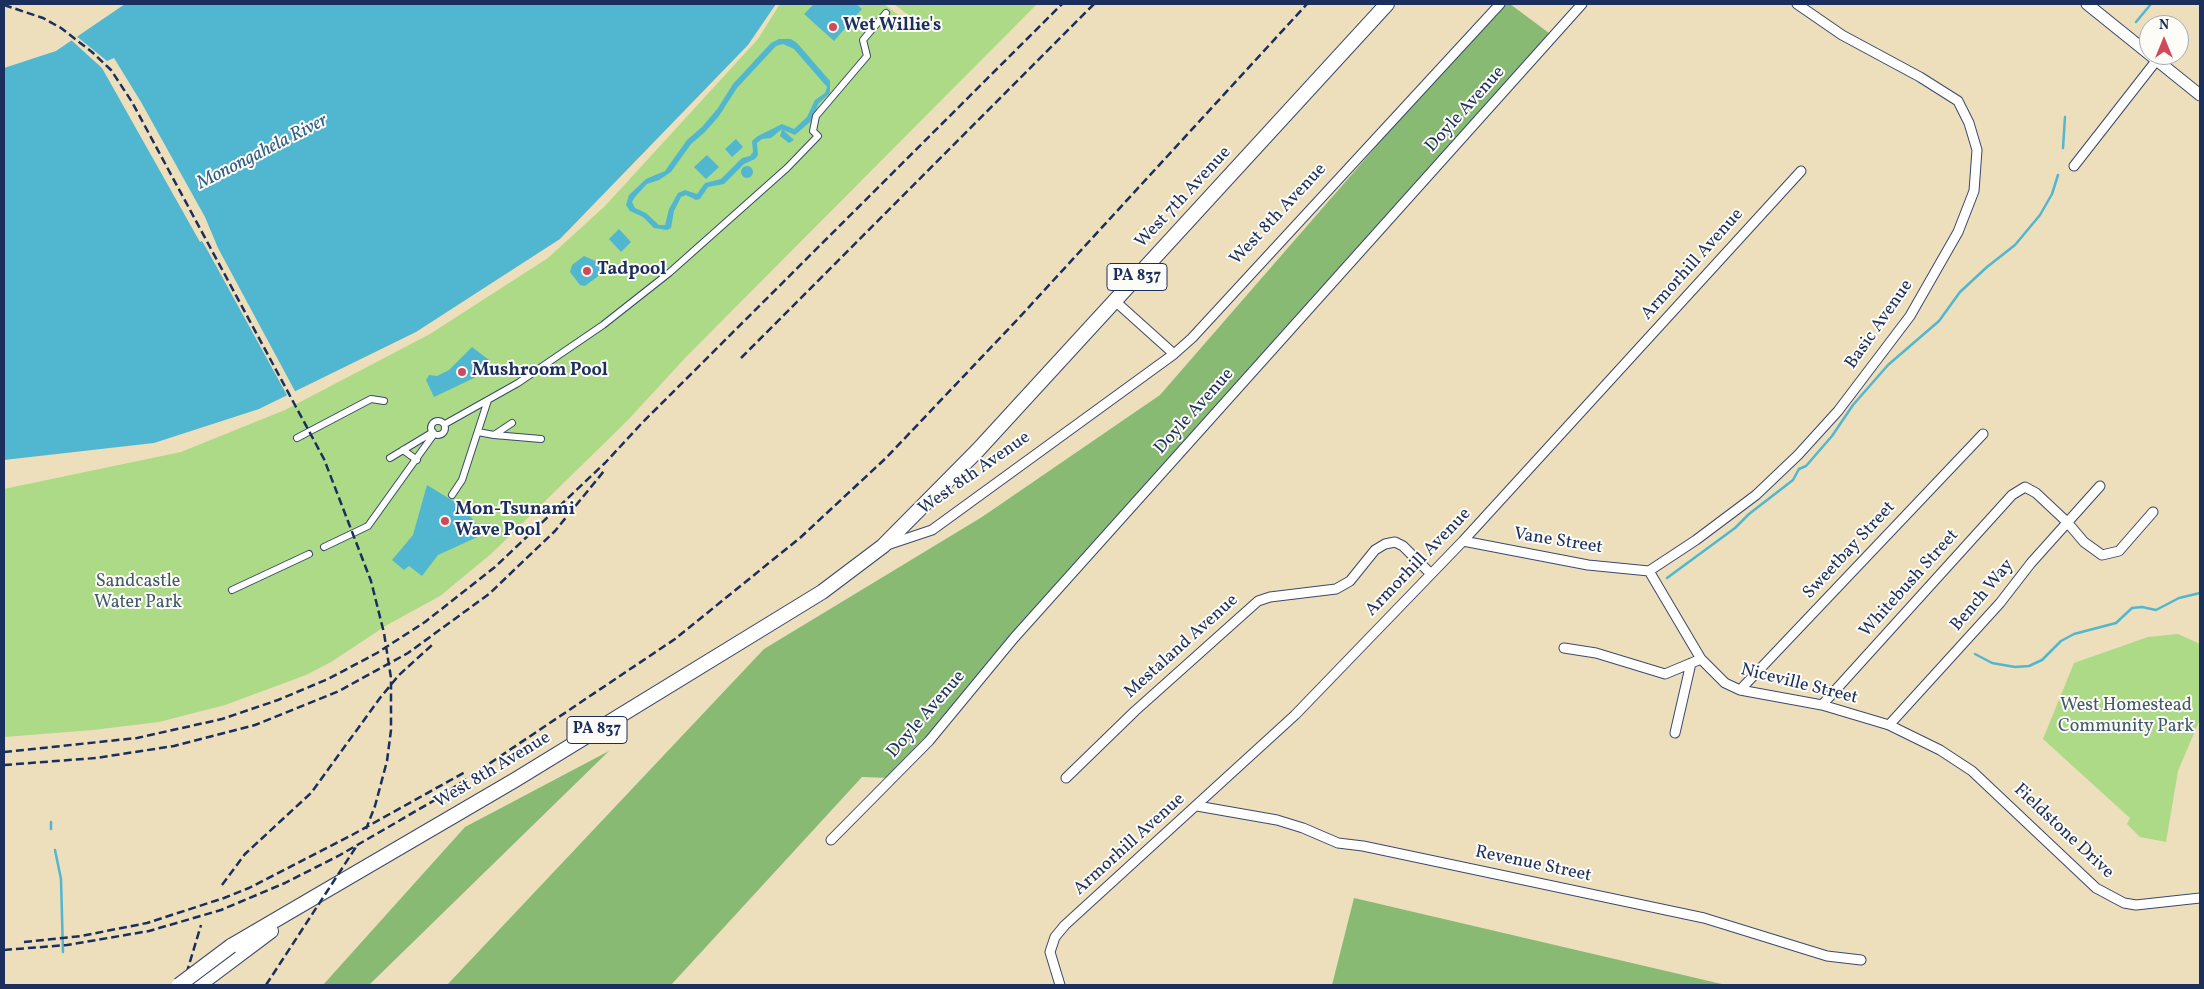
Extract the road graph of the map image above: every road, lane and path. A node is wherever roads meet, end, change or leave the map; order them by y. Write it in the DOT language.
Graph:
graph roads {
  1 [pos="1387,4"];
  2 [pos="1500,4"];
  3 [pos="1582,4"];
  4 [pos="1797,4"];
  5 [pos="2086,4"];
  6 [pos="886,13"];
  7 [pos="2139,47"];
  8 [pos="2153,65"];
  9 [pos="2161,65"];
  10 [pos="2200,95"];
  11 [pos="2074,166"];
  12 [pos="1801,171"];
  13 [pos="1115,300"];
  14 [pos="1174,354"];
  15 [pos="488,400"];
  16 [pos="384,401"];
  17 [pos="512,423"];
  18 [pos="445,424"];
  19 [pos="478,432"];
  20 [pos="433,433"];
  21 [pos="1983,434"];
  22 [pos="494,435"];
  23 [pos="297,438"];
  24 [pos="541,439"];
  25 [pos="404,450"];
  26 [pos="390,458"];
  27 [pos="417,460"];
  28 [pos="2100,486"];
  29 [pos="452,494"];
  30 [pos="2153,512"];
  31 [pos="2067,522"];
  32 [pos="1463,540"];
  33 [pos="883,546"];
  34 [pos="324,547"];
  35 [pos="309,554"];
  36 [pos="1648,571"];
  37 [pos="1431,574"];
  38 [pos="232,590"];
  39 [pos="1564,648"];
  40 [pos="1701,659"];
  41 [pos="1691,664"];
  42 [pos="1740,690"];
  43 [pos="1822,705"];
  44 [pos="1889,725"];
  45 [pos="1675,733"];
  46 [pos="1066,778"];
  47 [pos="1993,788"];
  48 [pos="1197,806"];
  49 [pos="831,840"];
  50 [pos="2200,898"];
  51 [pos="235,950"];
  52 [pos="1861,960"];
  53 [pos="179,985"];
  54 [pos="199,985"];
  55 [pos="1060,985"];
  1 -- 13 [label="main road, West 7th Avenue / PA 837"];
  2 -- 14 [label="street, West 8th Avenue"];
  3 -- 49 [label="street, Doyle Avenue"];
  4 -- 36 [label="street, Basic Avenue"];
  5 -- 7 [label="street"];
  6 -- 15 [label="street"];
  8 -- 11 [label="street"];
  9 -- 10 [label="street"];
  12 -- 32 [label="street, Armorhill Avenue"];
  13 -- 14 [label="street"];
  13 -- 33 [label="main road, West 7th Avenue / PA 837"];
  14 -- 33 [label="street, West 8th Avenue"];
  15 -- 18 [label="street"];
  15 -- 19 [label="street"];
  16 -- 23 [label="street"];
  17 -- 22 [label="street"];
  18 -- 20 [label="street"];
  18 -- 20 [label="street"];
  19 -- 22 [label="street"];
  19 -- 29 [label="street"];
  20 -- 25 [label="street"];
  20 -- 27 [label="street"];
  21 -- 42 [label="street, Sweetbay Street"];
  22 -- 24 [label="street"];
  25 -- 26 [label="street"];
  25 -- 27 [label="street"];
  27 -- 34 [label="street"];
  28 -- 31 [label="street, Bench Way"];
  30 -- 31 [label="street"];
  31 -- 43 [label="street, Whitebush Street"];
  31 -- 44 [label="street, Bench Way"];
  32 -- 36 [label="street, Vane Street"];
  32 -- 37 [label="street, Armorhill Avenue"];
  33 -- 51 [label="main road, West 8th Avenue / PA 837"];
  35 -- 38 [label="street"];
  36 -- 40 [label="street"];
  37 -- 46 [label="street, Mestaland Avenue"];
  37 -- 48 [label="street, Armorhill Avenue"];
  39 -- 41 [label="street"];
  40 -- 41 [label="street"];
  40 -- 42 [label="street, Niceville Street"];
  41 -- 45 [label="street"];
  42 -- 43 [label="street, Niceville Street"];
  43 -- 44 [label="street, Niceville Street"];
  44 -- 47 [label="street, Niceville Street"];
  47 -- 50 [label="street, Fieldstone Drive"];
  48 -- 52 [label="street, Revenue Street"];
  48 -- 55 [label="street, Armorhill Avenue"];
  51 -- 53 [label="main road, PA 837, bridge"];
  51 -- 54 [label="main road, PA 837"];
}
